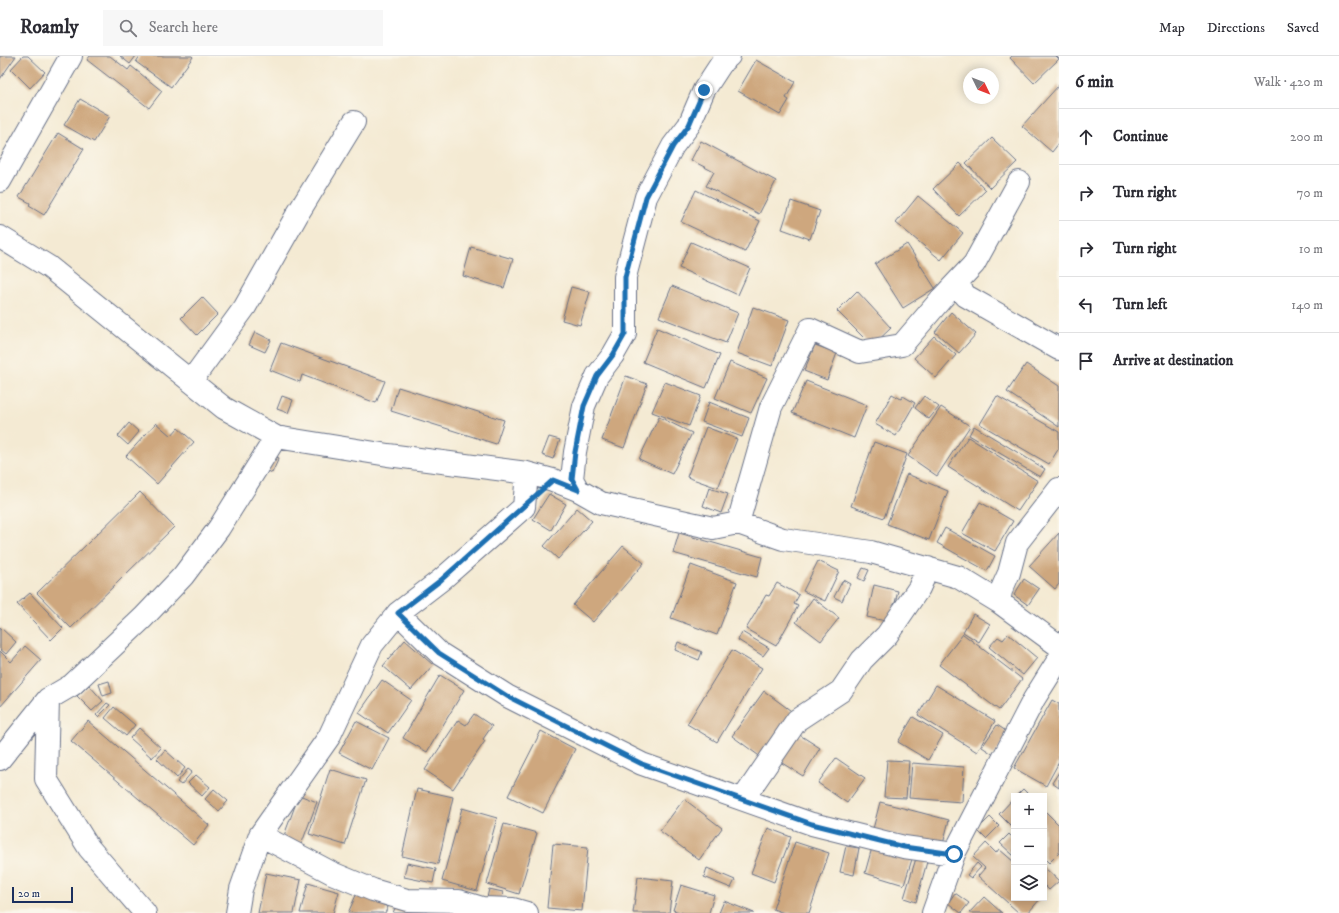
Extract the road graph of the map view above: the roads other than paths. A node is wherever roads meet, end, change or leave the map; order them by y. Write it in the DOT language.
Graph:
graph roads {
  1 [pos="71,56"];
  2 [pos="725,58"];
  3 [pos="354,122"];
  4 [pos="0,181"];
  5 [pos="1019,182"];
  6 [pos="0,237"];
  7 [pos="956,284"];
  8 [pos="1059,349"];
  9 [pos="191,381"];
  10 [pos="276,437"];
  11 [pos="527,473"];
  12 [pos="553,480"];
  13 [pos="1059,489"];
  14 [pos="578,490"];
  15 [pos="524,507"];
  16 [pos="738,523"];
  17 [pos="928,568"];
  18 [pos="999,602"];
  19 [pos="398,613"];
  20 [pos="1059,646"];
  21 [pos="1059,659"];
  22 [pos="48,699"];
  23 [pos="0,759"];
  24 [pos="743,799"];
  25 [pos="260,835"];
  26 [pos="954,854"];
  27 [pos="145,913"];
  28 [pos="237,913"];
  29 [pos="527,913"];
  30 [pos="933,913"];
  1 -- 4 [label="street"];
  2 -- 14 [label="street"];
  3 -- 9 [label="street"];
  5 -- 7 [label="street"];
  6 -- 9 [label="street"];
  7 -- 8 [label="street"];
  7 -- 16 [label="street"];
  9 -- 10 [label="street"];
  10 -- 11 [label="street"];
  10 -- 22 [label="street"];
  11 -- 12 [label="street"];
  11 -- 15 [label="street"];
  12 -- 14 [label="street"];
  12 -- 15 [label="street"];
  13 -- 18 [label="street"];
  14 -- 16 [label="street"];
  15 -- 19 [label="street"];
  16 -- 17 [label="street"];
  17 -- 18 [label="street"];
  17 -- 24 [label="street"];
  18 -- 20 [label="street"];
  19 -- 24 [label="street"];
  19 -- 25 [label="street"];
  21 -- 26 [label="street"];
  22 -- 23 [label="street"];
  22 -- 27 [label="street"];
  24 -- 26 [label="street"];
  25 -- 28 [label="street"];
  25 -- 29 [label="street"];
  26 -- 30 [label="street"];
}
